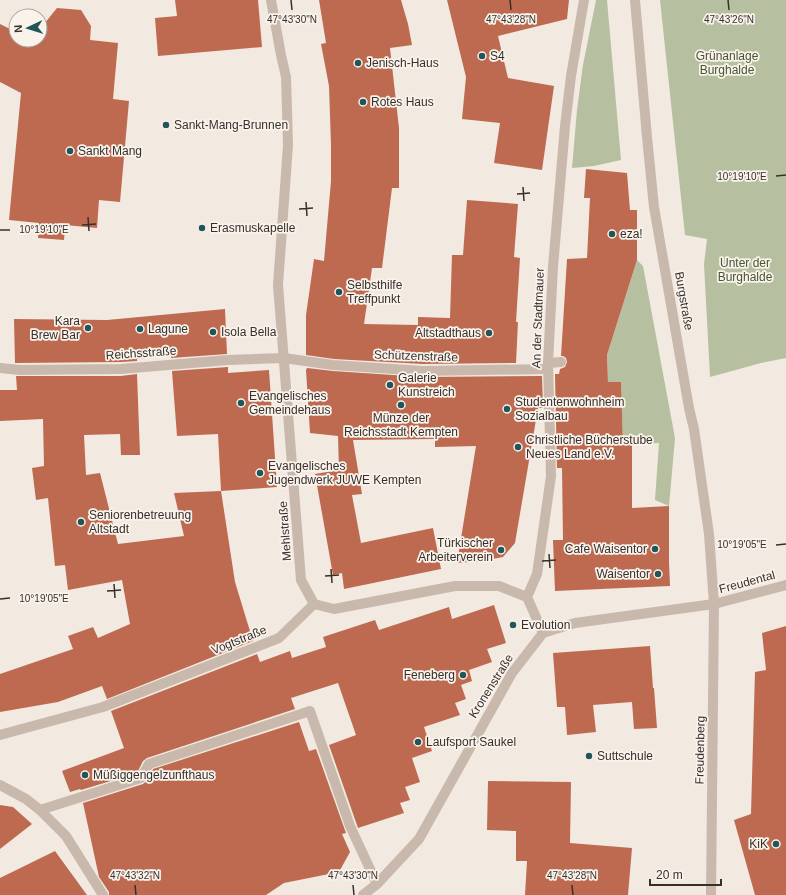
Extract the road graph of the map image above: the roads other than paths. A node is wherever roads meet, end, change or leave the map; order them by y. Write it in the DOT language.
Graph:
graph roads {
  1 [pos="271,0"];
  2 [pos="584,0"];
  3 [pos="635,0"];
  4 [pos="284,358"];
  5 [pos="561,362"];
  6 [pos="548,366"];
  7 [pos="0,368"];
  8 [pos="786,585"];
  9 [pos="528,597"];
  10 [pos="314,604"];
  11 [pos="714,604"];
  12 [pos="543,633"];
  13 [pos="0,735"];
  14 [pos="0,785"];
  15 [pos="40,810"];
  16 [pos="377,884"];
  17 [pos="103,895"];
  18 [pos="363,895"];
  19 [pos="711,895"];
  1 -- 4 [label="street, Mehlstraße"];
  2 -- 6 [label="street, An der Stadtmauer"];
  3 -- 11 [label="street, Burgstraße"];
  4 -- 6 [label="street, Schützenstraße"];
  4 -- 7 [label="street, Reichsstraße"];
  4 -- 10 [label="street, Mehlstraße"];
  5 -- 6 [label="street, Schützenstraße"];
  6 -- 9 [label="street, An der Stadtmauer"];
  8 -- 11 [label="street, Freudental"];
  9 -- 10 [label="street"];
  9 -- 12 [label="street"];
  10 -- 13 [label="street, Vogtstraße"];
  11 -- 12 [label="street"];
  11 -- 19 [label="street, Freudenberg"];
  12 -- 16 [label="street, Kronenstraße"];
  14 -- 15 [label="street"];
  15 -- 16 [label="street"];
  15 -- 17 [label="street"];
  16 -- 18 [label="street, Kronenstraße"];
}
